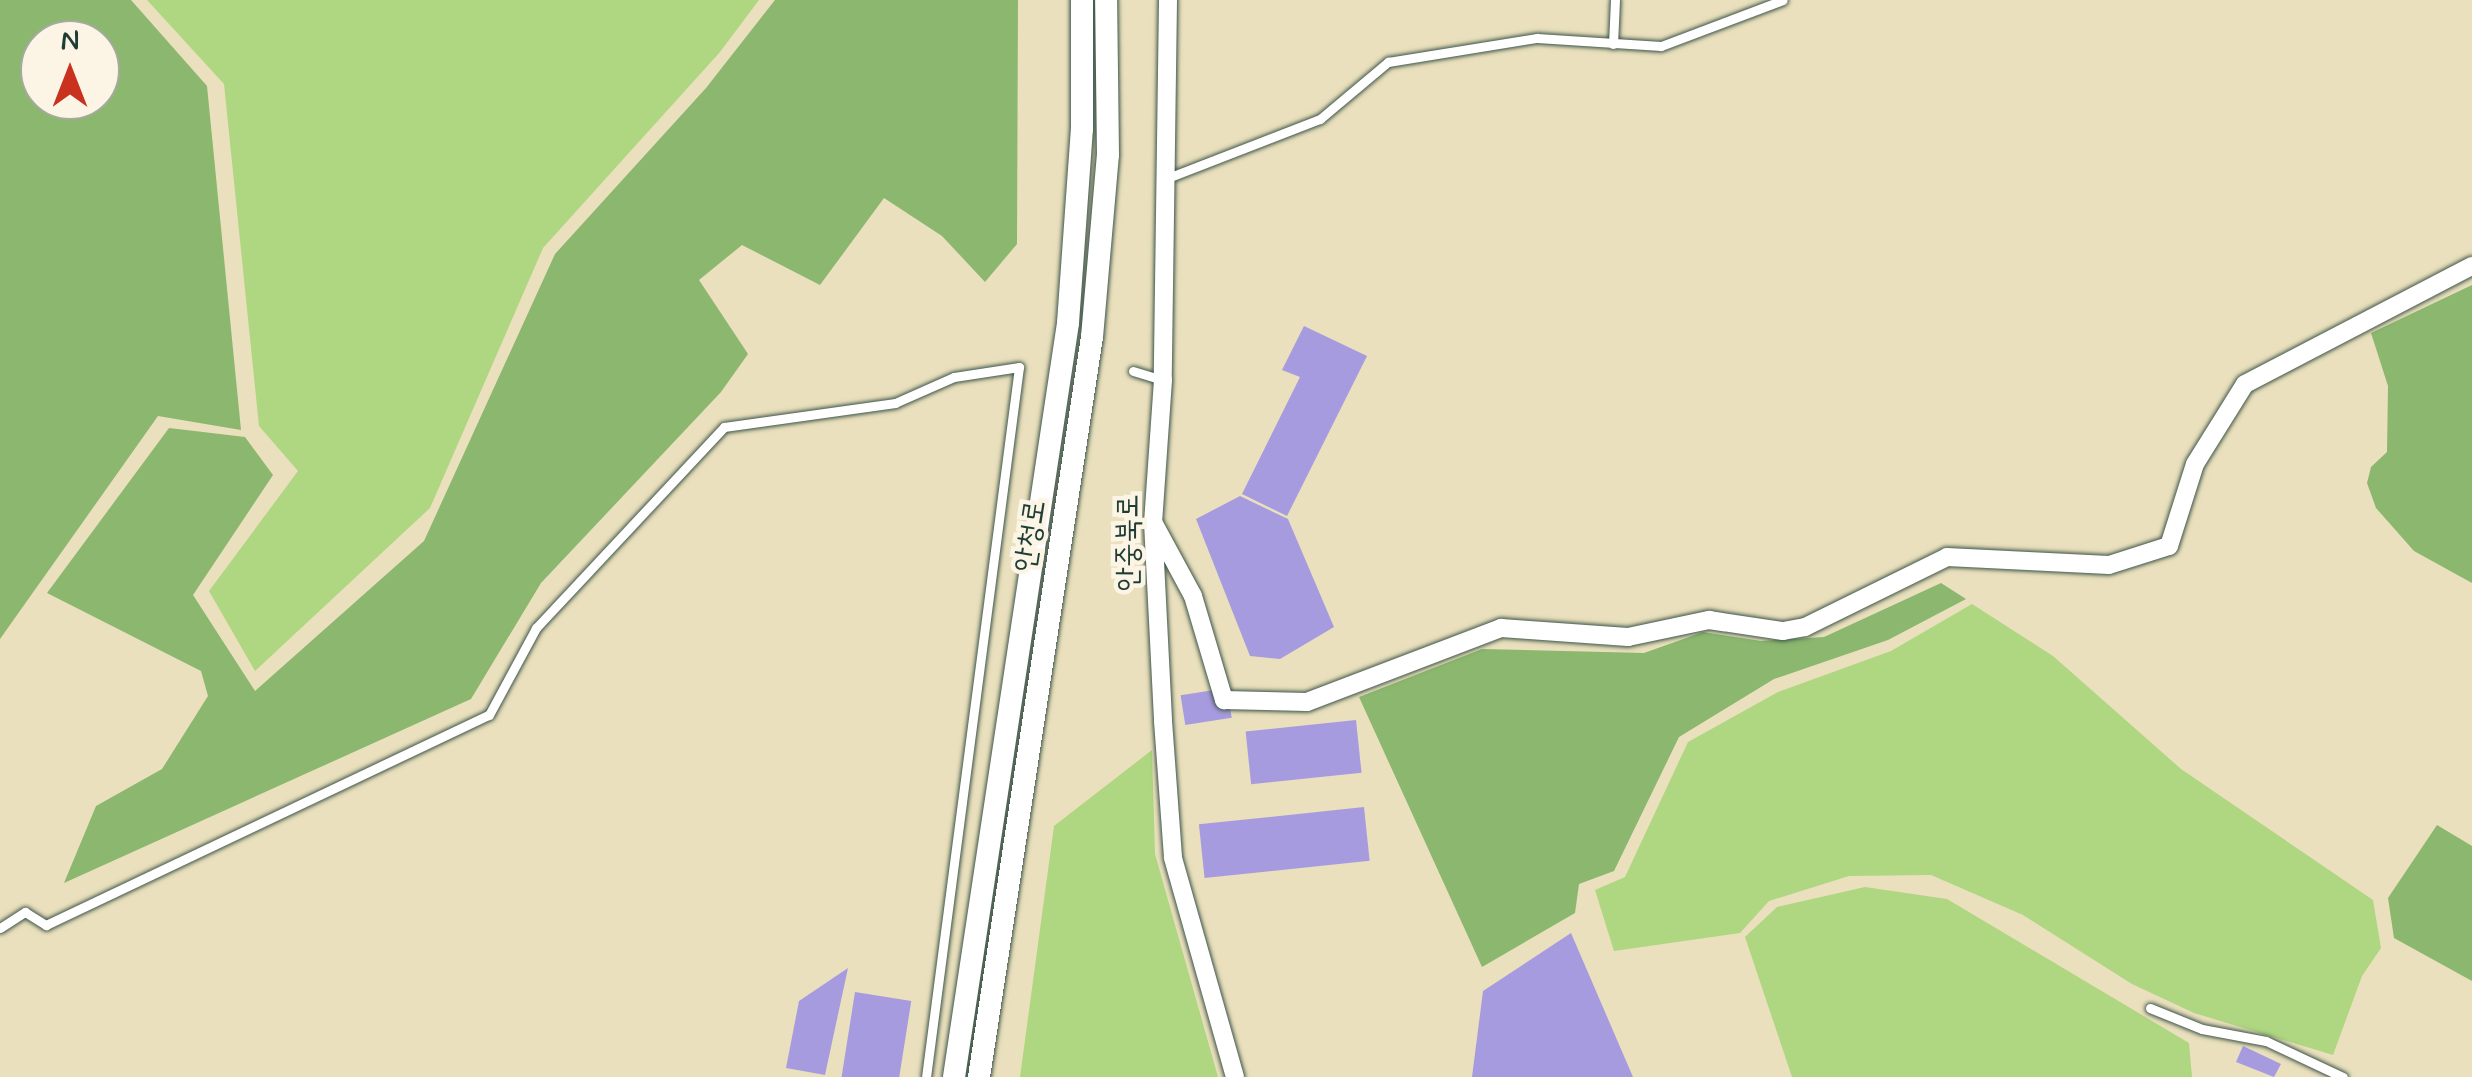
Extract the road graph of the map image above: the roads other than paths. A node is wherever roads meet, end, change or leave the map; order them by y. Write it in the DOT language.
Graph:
graph roads {
  1 [pos="1082,0"];
  2 [pos="1106,0"];
  3 [pos="1168,0"];
  4 [pos="1615,0"];
  5 [pos="1783,0"];
  6 [pos="1613,44"];
  7 [pos="1166,179"];
  8 [pos="2472,266"];
  9 [pos="1133,370"];
  10 [pos="1163,380"];
  11 [pos="1153,522"];
  12 [pos="0,928"];
  13 [pos="2150,1008"];
  14 [pos="926,1077"];
  15 [pos="954,1077"];
  16 [pos="979,1077"];
  17 [pos="1235,1077"];
  18 [pos="2343,1077"];
  1 -- 15 [label="street, 안청로"];
  2 -- 16 [label="street, 안청로"];
  3 -- 7 [label="street, 안중북로"];
  4 -- 6 [label="lane"];
  5 -- 6 [label="lane"];
  6 -- 7 [label="lane"];
  7 -- 10 [label="street, 안중북로"];
  8 -- 11 [label="street"];
  9 -- 10 [label="lane"];
  10 -- 11 [label="street, 안중북로"];
  11 -- 17 [label="street, 안중북로"];
  12 -- 14 [label="lane"];
  13 -- 18 [label="lane"];
}
